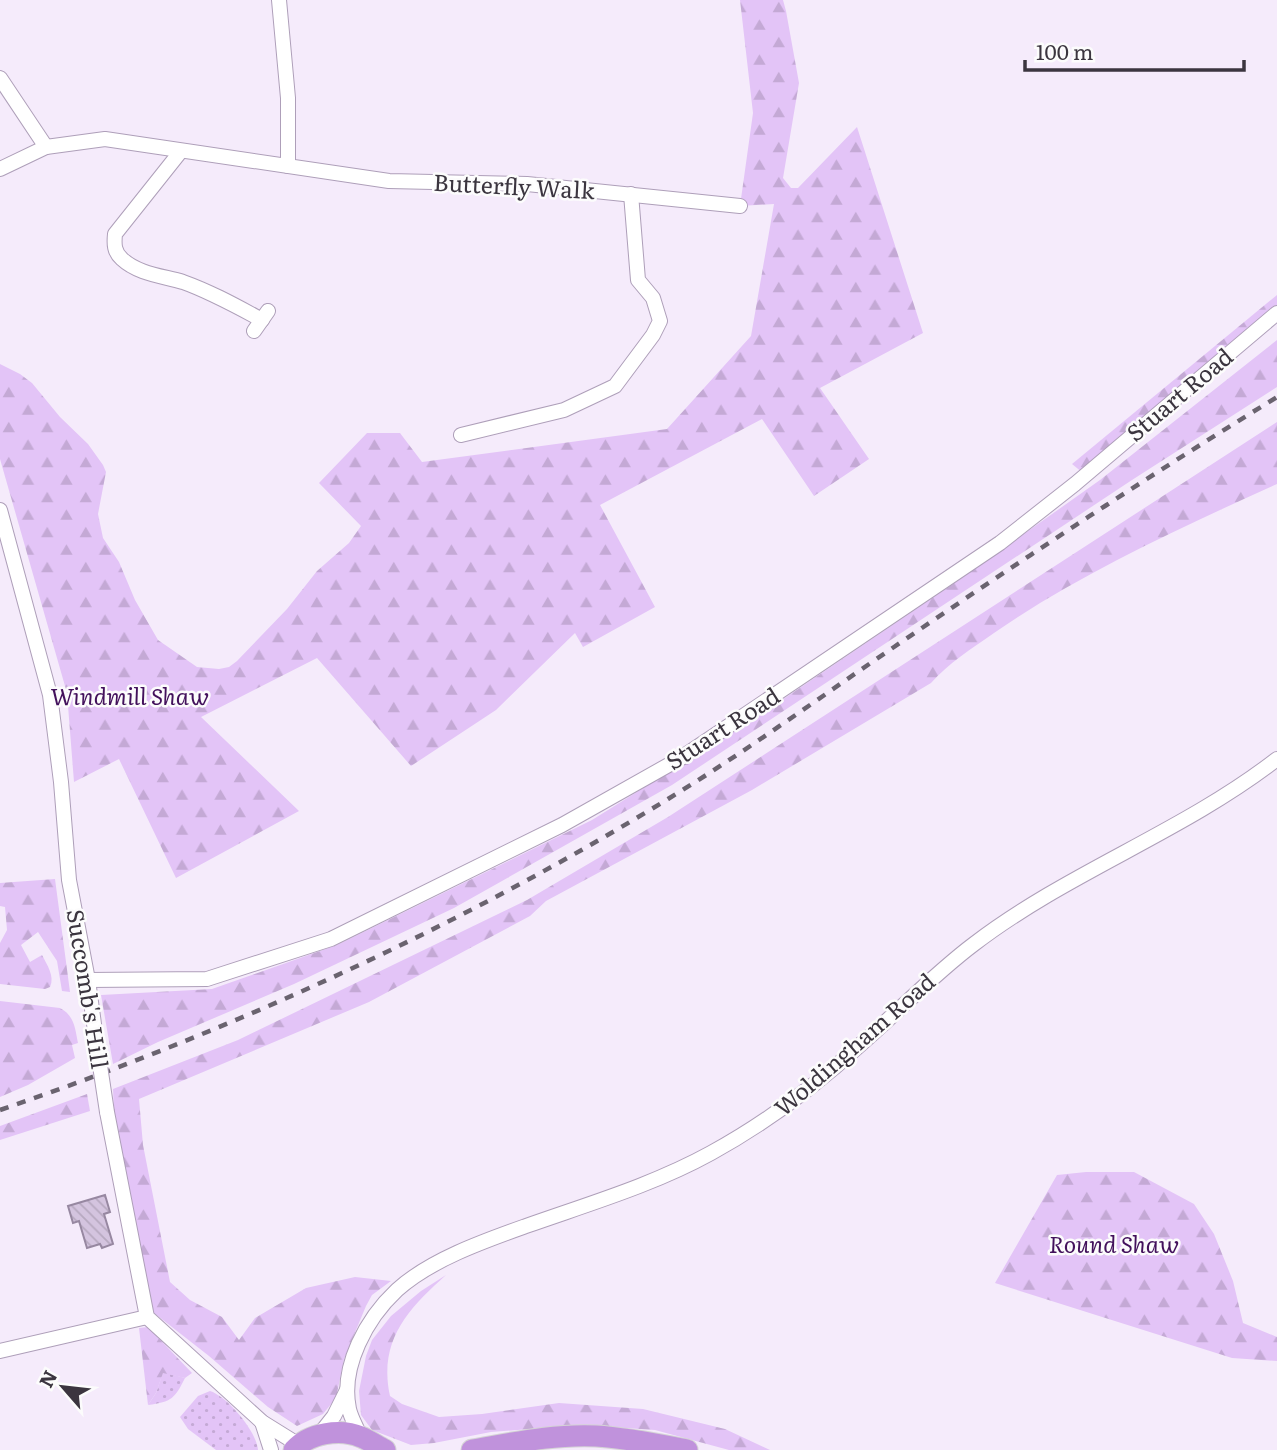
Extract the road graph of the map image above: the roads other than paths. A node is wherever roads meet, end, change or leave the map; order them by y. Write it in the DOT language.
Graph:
graph roads {
  1 [pos="279,0"];
  2 [pos="0,78"];
  3 [pos="46,147"];
  4 [pos="181,151"];
  5 [pos="288,166"];
  6 [pos="0,169"];
  7 [pos="631,194"];
  8 [pos="740,206"];
  9 [pos="1277,313"];
  10 [pos="262,321"];
  11 [pos="461,435"];
  12 [pos="0,510"];
  13 [pos="1277,759"];
  14 [pos="88,980"];
  15 [pos="147,1317"];
  16 [pos="0,1351"];
  17 [pos="348,1388"];
  18 [pos="262,1422"];
  19 [pos="319,1435"];
  20 [pos="360,1436"];
  21 [pos="296,1447"];
  22 [pos="271,1450"];
  23 [pos="385,1450"];
  24 [pos="472,1450"];
  25 [pos="687,1450"];
  1 -- 5 [label="street"];
  2 -- 3 [label="street"];
  3 -- 4 [label="street, Butterfly Walk"];
  3 -- 6 [label="street, Butterfly Walk"];
  4 -- 5 [label="street, Butterfly Walk"];
  4 -- 10 [label="street"];
  5 -- 7 [label="street, Butterfly Walk"];
  7 -- 8 [label="street, Butterfly Walk"];
  7 -- 11 [label="street"];
  9 -- 14 [label="street, Stuart Road"];
  12 -- 14 [label="street, Succomb's Hill"];
  13 -- 17 [label="street, Woldingham Road"];
  14 -- 15 [label="street, Succomb's Hill, bridge"];
  15 -- 16 [label="street"];
  15 -- 18 [label="street"];
  17 -- 19 [label="street, Woldingham Road"];
  17 -- 20 [label="street, Woldingham Road"];
  18 -- 21 [label="street"];
  18 -- 22 [label="street"];
  19 -- 20 [label="highway"];
  19 -- 21 [label="highway"];
  20 -- 23 [label="highway"];
  24 -- 25 [label="highway"];
}
